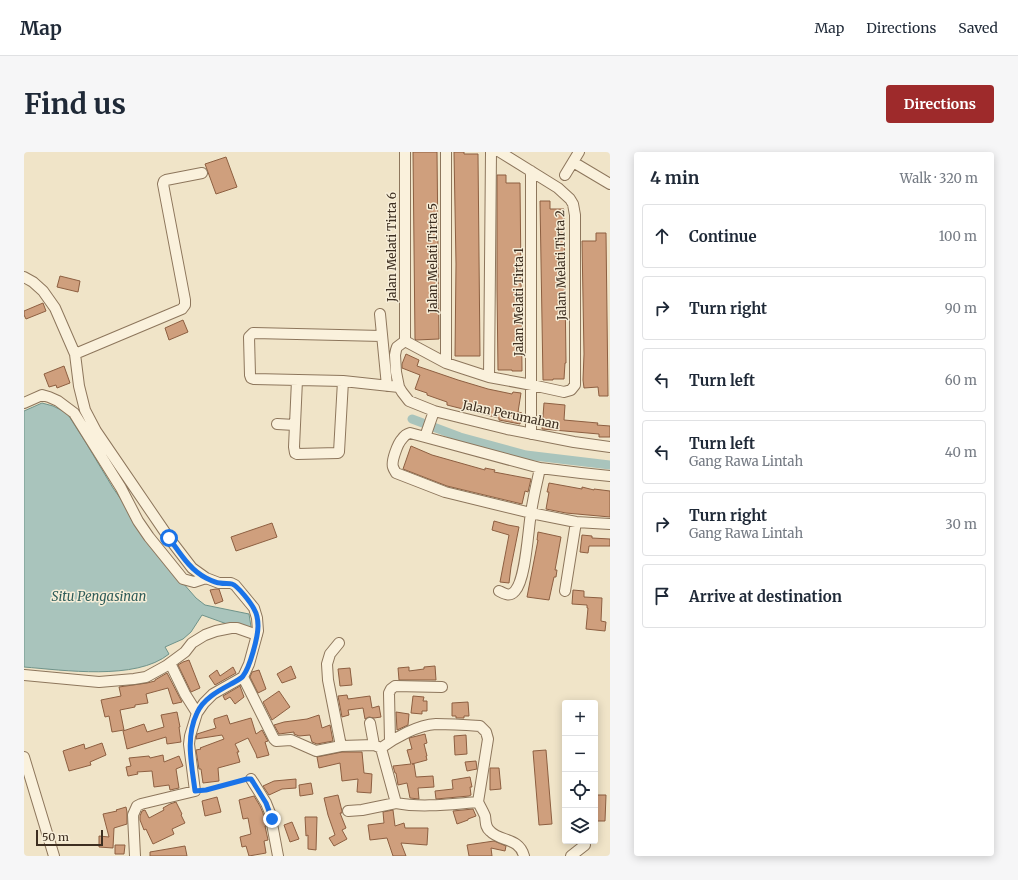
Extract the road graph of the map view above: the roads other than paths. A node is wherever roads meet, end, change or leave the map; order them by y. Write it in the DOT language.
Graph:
graph roads {
  1 [pos="405,152"];
  2 [pos="446,152"];
  3 [pos="491,152"];
  4 [pos="500,152"];
  5 [pos="579,152"];
  6 [pos="573,162"];
  7 [pos="531,171"];
  8 [pos="202,173"];
  9 [pos="565,175"];
  10 [pos="610,184"];
  11 [pos="24,277"];
  12 [pos="380,314"];
  13 [pos="382,336"];
  14 [pos="405,342"];
  15 [pos="75,354"];
  16 [pos="446,363"];
  17 [pos="489,377"];
  18 [pos="297,380"];
  19 [pos="343,381"];
  20 [pos="532,385"];
  21 [pos="387,386"];
  22 [pos="399,387"];
  23 [pos="24,403"];
  24 [pos="433,414"];
  25 [pos="277,424"];
  26 [pos="295,425"];
  27 [pos="531,434"];
  28 [pos="425,435"];
  29 [pos="610,447"];
  30 [pos="540,468"];
  31 [pos="610,476"];
  32 [pos="530,513"];
  33 [pos="576,522"];
  34 [pos="610,524"];
  35 [pos="206,578"];
  36 [pos="499,591"];
  37 [pos="565,591"];
  38 [pos="257,635"];
  39 [pos="339,643"];
  40 [pos="170,663"];
  41 [pos="24,675"];
  42 [pos="243,677"];
  43 [pos="442,687"];
  44 [pos="197,713"];
  45 [pos="370,723"];
  46 [pos="390,741"];
  47 [pos="341,746"];
  48 [pos="378,746"];
  49 [pos="24,757"];
  50 [pos="251,779"];
  51 [pos="478,802"];
  52 [pos="396,803"];
  53 [pos="348,811"];
  54 [pos="585,845"];
  55 [pos="54,856"];
  56 [pos="135,856"];
  57 [pos="278,856"];
  58 [pos="524,856"];
  59 [pos="572,856"];
  1 -- 14 [label="street, Jalan Melati Tirta 6"];
  2 -- 16 [label="street, Jalan Melati Tirta 5"];
  3 -- 17 [label="street"];
  4 -- 7 [label="street, Jalan Melati Tirta 2"];
  5 -- 6 [label="street"];
  6 -- 9 [label="street"];
  6 -- 10 [label="street"];
  7 -- 20 [label="street, Jalan Melati Tirta 1"];
  7 -- 20 [label="street, Jalan Melati Tirta 2"];
  8 -- 15 [label="street"];
  11 -- 15 [label="street"];
  12 -- 13 [label="street"];
  13 -- 18 [label="street"];
  13 -- 21 [label="street"];
  14 -- 16 [label="street"];
  14 -- 22 [label="street"];
  15 -- 35 [label="street"];
  16 -- 17 [label="street"];
  17 -- 20 [label="street"];
  18 -- 19 [label="street"];
  18 -- 26 [label="street"];
  19 -- 21 [label="street"];
  19 -- 26 [label="street"];
  20 -- 27 [label="street, Jalan Melati Tirta 1"];
  21 -- 22 [label="street"];
  22 -- 24 [label="street, Jalan Perumahan"];
  23 -- 35 [label="street"];
  24 -- 27 [label="street, Jalan Perumahan"];
  24 -- 28 [label="street"];
  25 -- 26 [label="street"];
  27 -- 29 [label="street, Jalan Perumahan"];
  28 -- 30 [label="street"];
  28 -- 32 [label="street"];
  30 -- 31 [label="street"];
  30 -- 32 [label="street"];
  32 -- 33 [label="street"];
  32 -- 36 [label="street"];
  33 -- 34 [label="street"];
  33 -- 37 [label="street"];
  35 -- 38 [label="street"];
  38 -- 40 [label="street"];
  38 -- 42 [label="street"];
  39 -- 47 [label="street"];
  40 -- 41 [label="street"];
  40 -- 44 [label="street"];
  42 -- 44 [label="street"];
  42 -- 47 [label="street"];
  43 -- 46 [label="street"];
  44 -- 56 [label="street"];
  45 -- 48 [label="street"];
  46 -- 48 [label="street"];
  46 -- 51 [label="street"];
  47 -- 48 [label="street"];
  48 -- 52 [label="street"];
  49 -- 55 [label="street"];
  50 -- 57 [label="street"];
  51 -- 52 [label="street"];
  51 -- 58 [label="street"];
  52 -- 53 [label="street"];
  54 -- 59 [label="street"];
}
